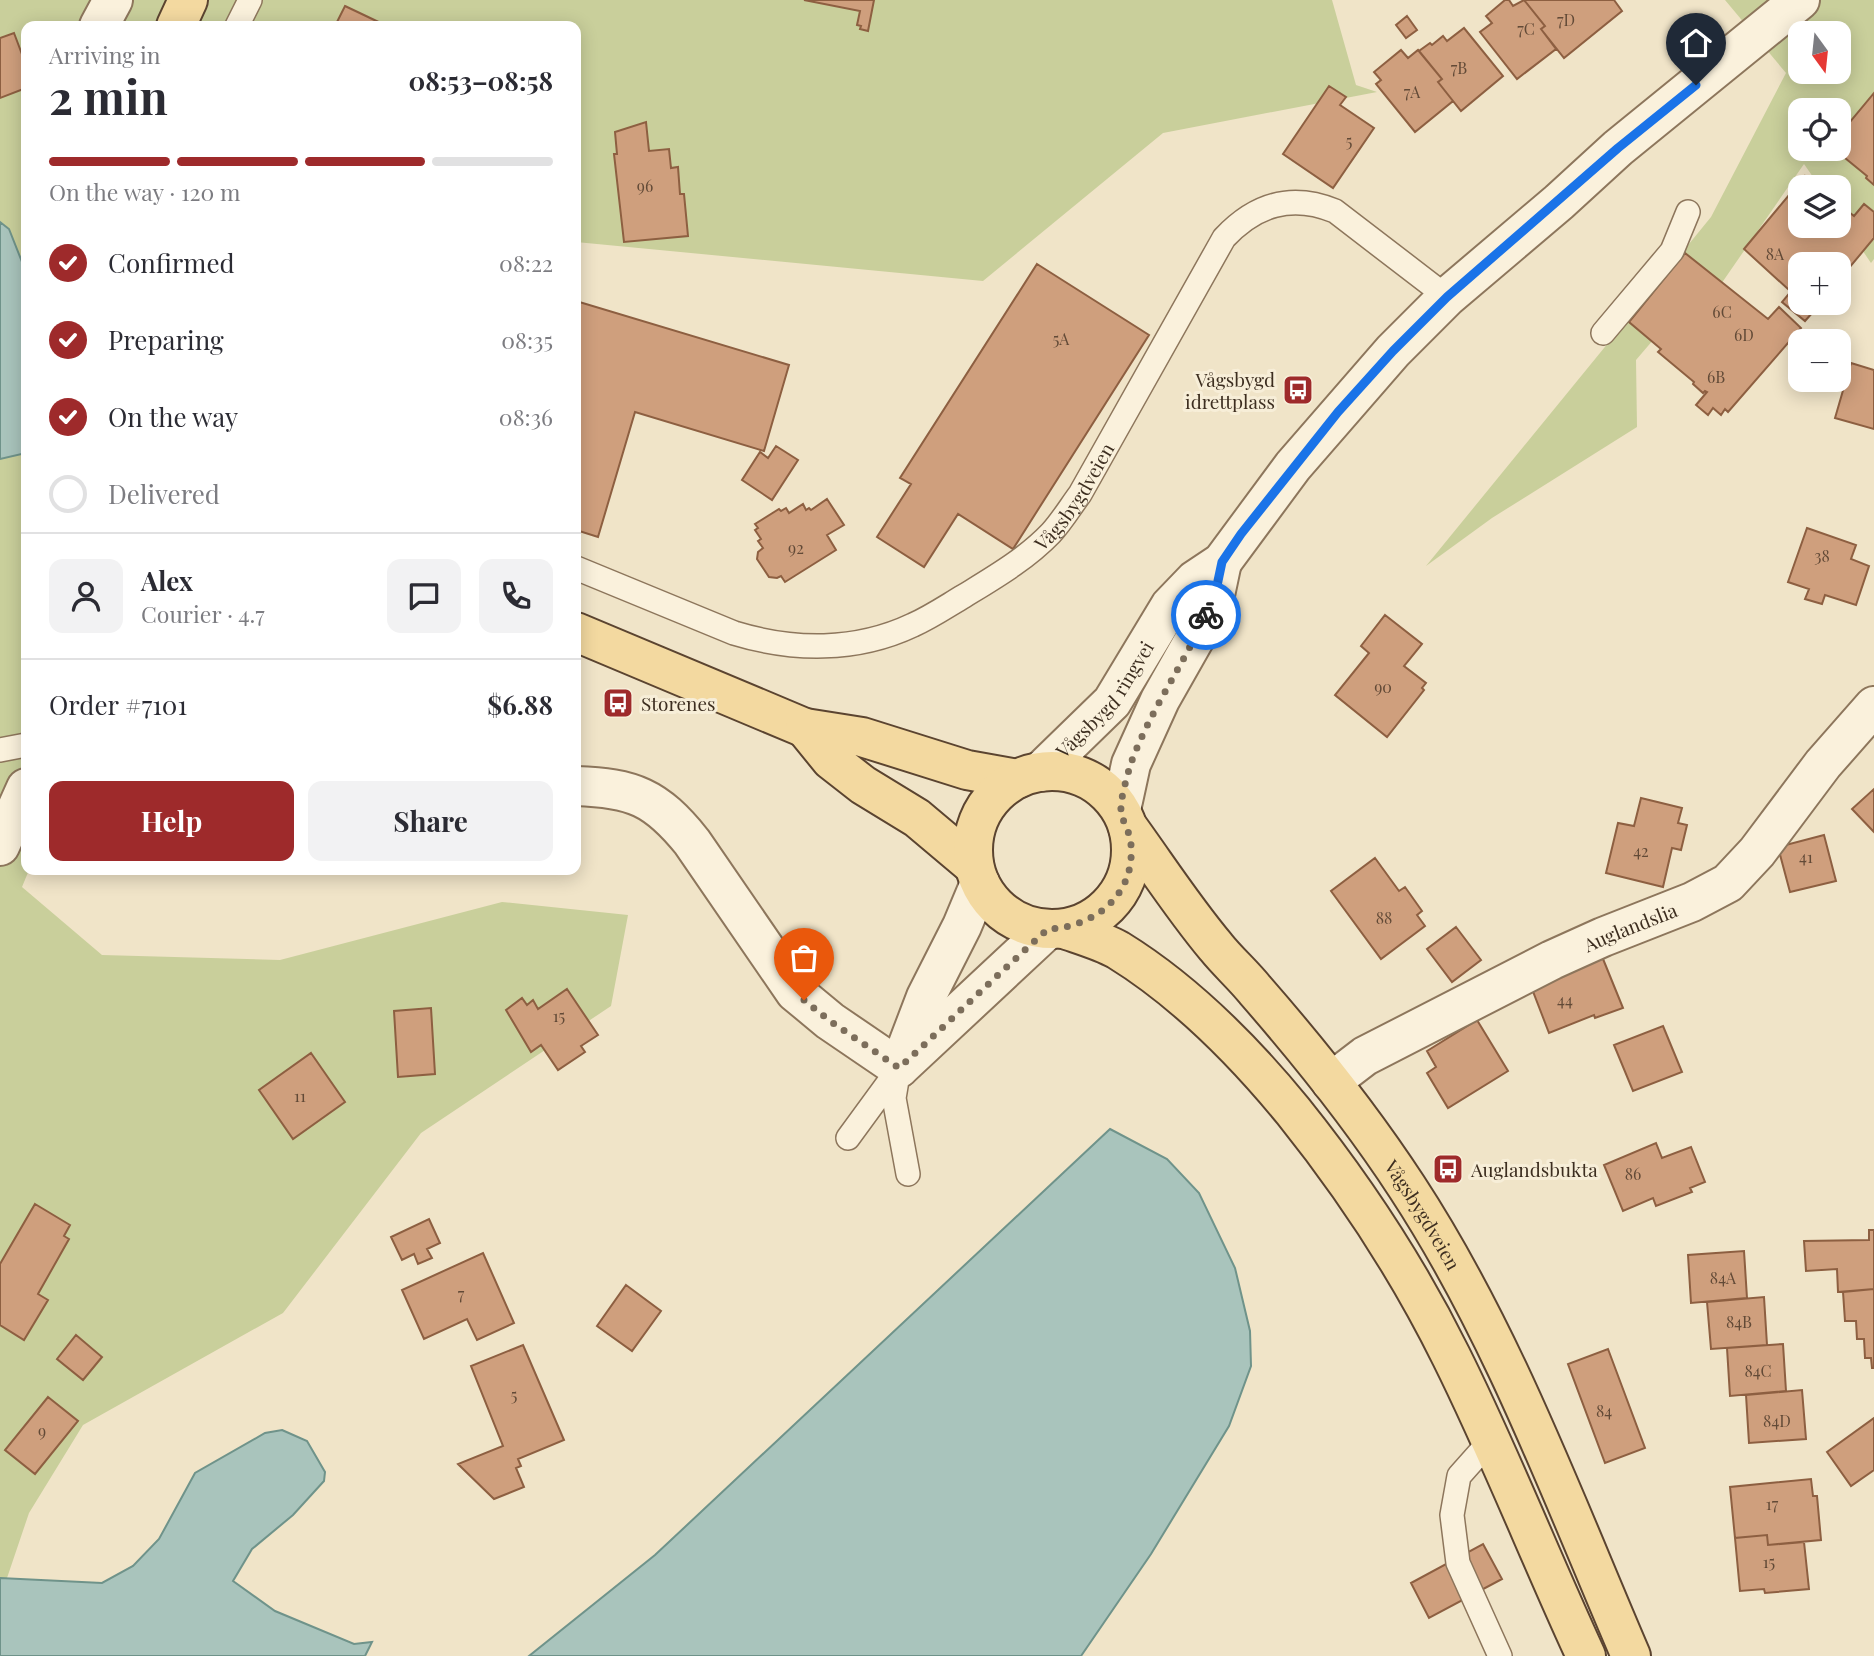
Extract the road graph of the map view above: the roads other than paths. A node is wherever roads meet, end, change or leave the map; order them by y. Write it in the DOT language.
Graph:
graph roads {
  1 [pos="113,0"];
  2 [pos="188,0"];
  3 [pos="250,0"];
  4 [pos="1800,0"];
  5 [pos="102,21"];
  6 [pos="178,21"];
  7 [pos="240,21"];
  8 [pos="1688,212"];
  9 [pos="1447,297"];
  10 [pos="1603,333"];
  11 [pos="1222,562"];
  12 [pos="581,570"];
  13 [pos="581,634"];
  14 [pos="1874,706"];
  15 [pos="804,728"];
  16 [pos="21,746"];
  17 [pos="0,750"];
  18 [pos="1029,776"];
  19 [pos="581,786"];
  20 [pos="21,799"];
  21 [pos="1124,819"];
  22 [pos="0,846"];
  23 [pos="977,874"];
  24 [pos="1056,929"];
  25 [pos="899,1068"];
  26 [pos="1331,1082"];
  27 [pos="848,1138"];
  28 [pos="908,1174"];
  29 [pos="1491,1440"];
  30 [pos="1500,1656"];
  31 [pos="1586,1656"];
  32 [pos="1631,1656"];
  1 -- 5 [label="street"];
  2 -- 6 [label="main road"];
  3 -- 7 [label="lane"];
  4 -- 9 [label="street, Vågsbygd ringvei"];
  8 -- 10 [label="lane"];
  9 -- 11 [label="street, Vågsbygd ringvei"];
  9 -- 12 [label="lane, Vågsbygdveien"];
  11 -- 18 [label="street, Vågsbygd ringvei"];
  11 -- 21 [label="street, Vågsbygd ringvei"];
  13 -- 15 [label="main road"];
  14 -- 26 [label="street, Auglandslia"];
  15 -- 18 [label="main road"];
  15 -- 23 [label="main road"];
  16 -- 17 [label="lane"];
  18 -- 21 [label="main road"];
  18 -- 23 [label="main road"];
  19 -- 25 [label="street"];
  20 -- 22 [label="street"];
  21 -- 24 [label="main road"];
  21 -- 26 [label="main road, Vågsbygdveien"];
  23 -- 24 [label="main road"];
  23 -- 25 [label="street"];
  24 -- 25 [label="street"];
  24 -- 29 [label="main road"];
  25 -- 27 [label="lane"];
  25 -- 28 [label="lane"];
  26 -- 32 [label="main road, Vågsbygdveien"];
  29 -- 30 [label="lane"];
  29 -- 31 [label="main road"];
}
